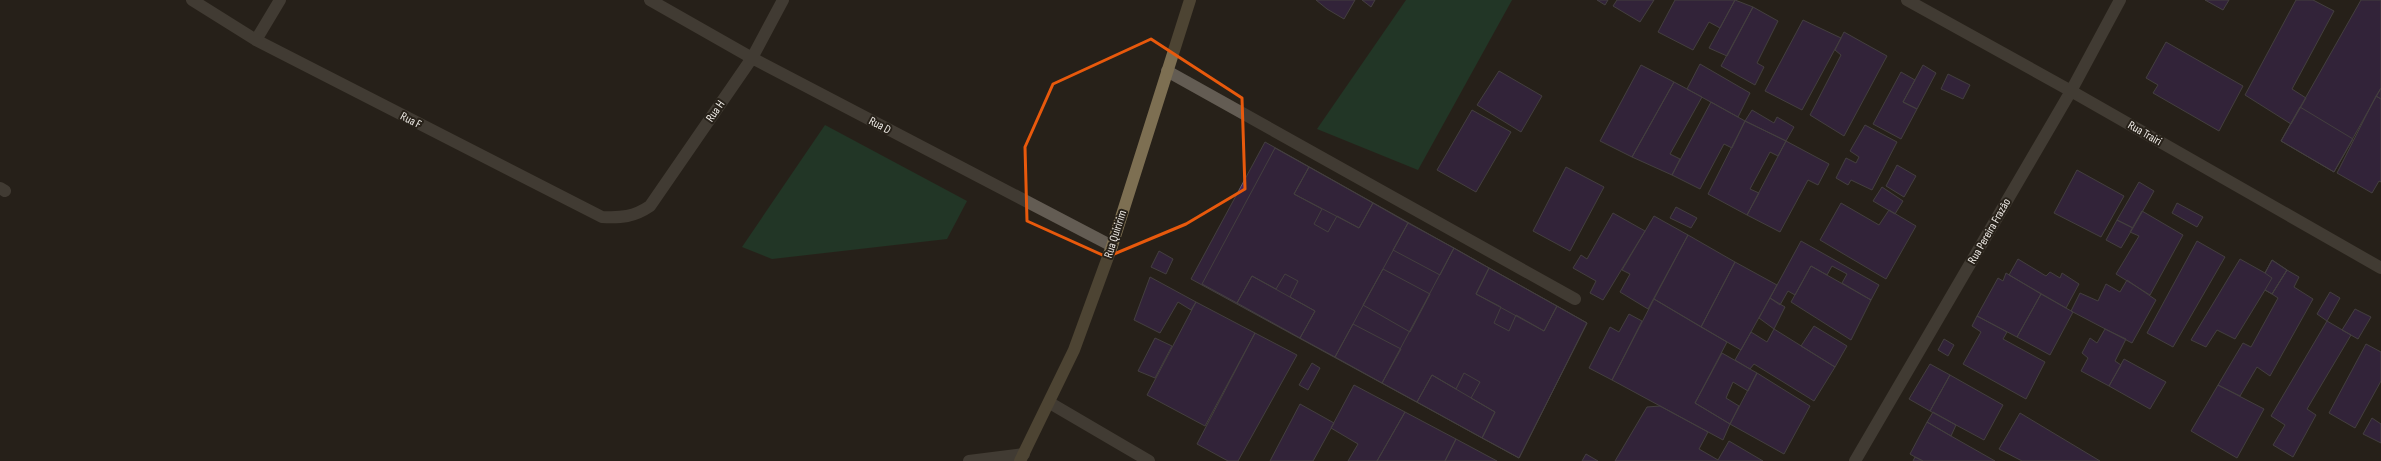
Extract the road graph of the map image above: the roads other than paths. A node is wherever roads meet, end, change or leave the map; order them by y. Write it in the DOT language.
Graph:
graph roads {
  1 [pos="192,0"];
  2 [pos="280,0"];
  3 [pos="650,0"];
  4 [pos="783,0"];
  5 [pos="1190,0"];
  6 [pos="1907,0"];
  7 [pos="2120,0"];
  8 [pos="256,40"];
  9 [pos="752,58"];
  10 [pos="1167,71"];
  11 [pos="2072,90"];
  12 [pos="638,215"];
  13 [pos="1112,246"];
  14 [pos="2381,268"];
  15 [pos="1575,299"];
  16 [pos="1050,404"];
  17 [pos="1022,458"];
  18 [pos="970,461"];
  19 [pos="1149,461"];
  20 [pos="1855,461"];
  1 -- 8 [label="street, Rua F"];
  2 -- 8 [label="street"];
  3 -- 9 [label="street, Rua D"];
  4 -- 9 [label="street, Rua H"];
  5 -- 10 [label="main road, Rua Quiririm"];
  6 -- 11 [label="street, Rua Trairi"];
  7 -- 11 [label="street, Rua Pereira Frazão"];
  8 -- 12 [label="street, Rua F"];
  9 -- 12 [label="street, Rua H"];
  9 -- 13 [label="street, Rua D"];
  10 -- 13 [label="main road, Rua Quiririm"];
  10 -- 15 [label="street"];
  11 -- 14 [label="street, Rua Trairi"];
  11 -- 20 [label="street, Rua Pereira Frazão"];
  13 -- 16 [label="main road, Rua Quiririm"];
  16 -- 17 [label="main road, Rua Quiririm"];
  16 -- 19 [label="street"];
  17 -- 18 [label="street"];
}
